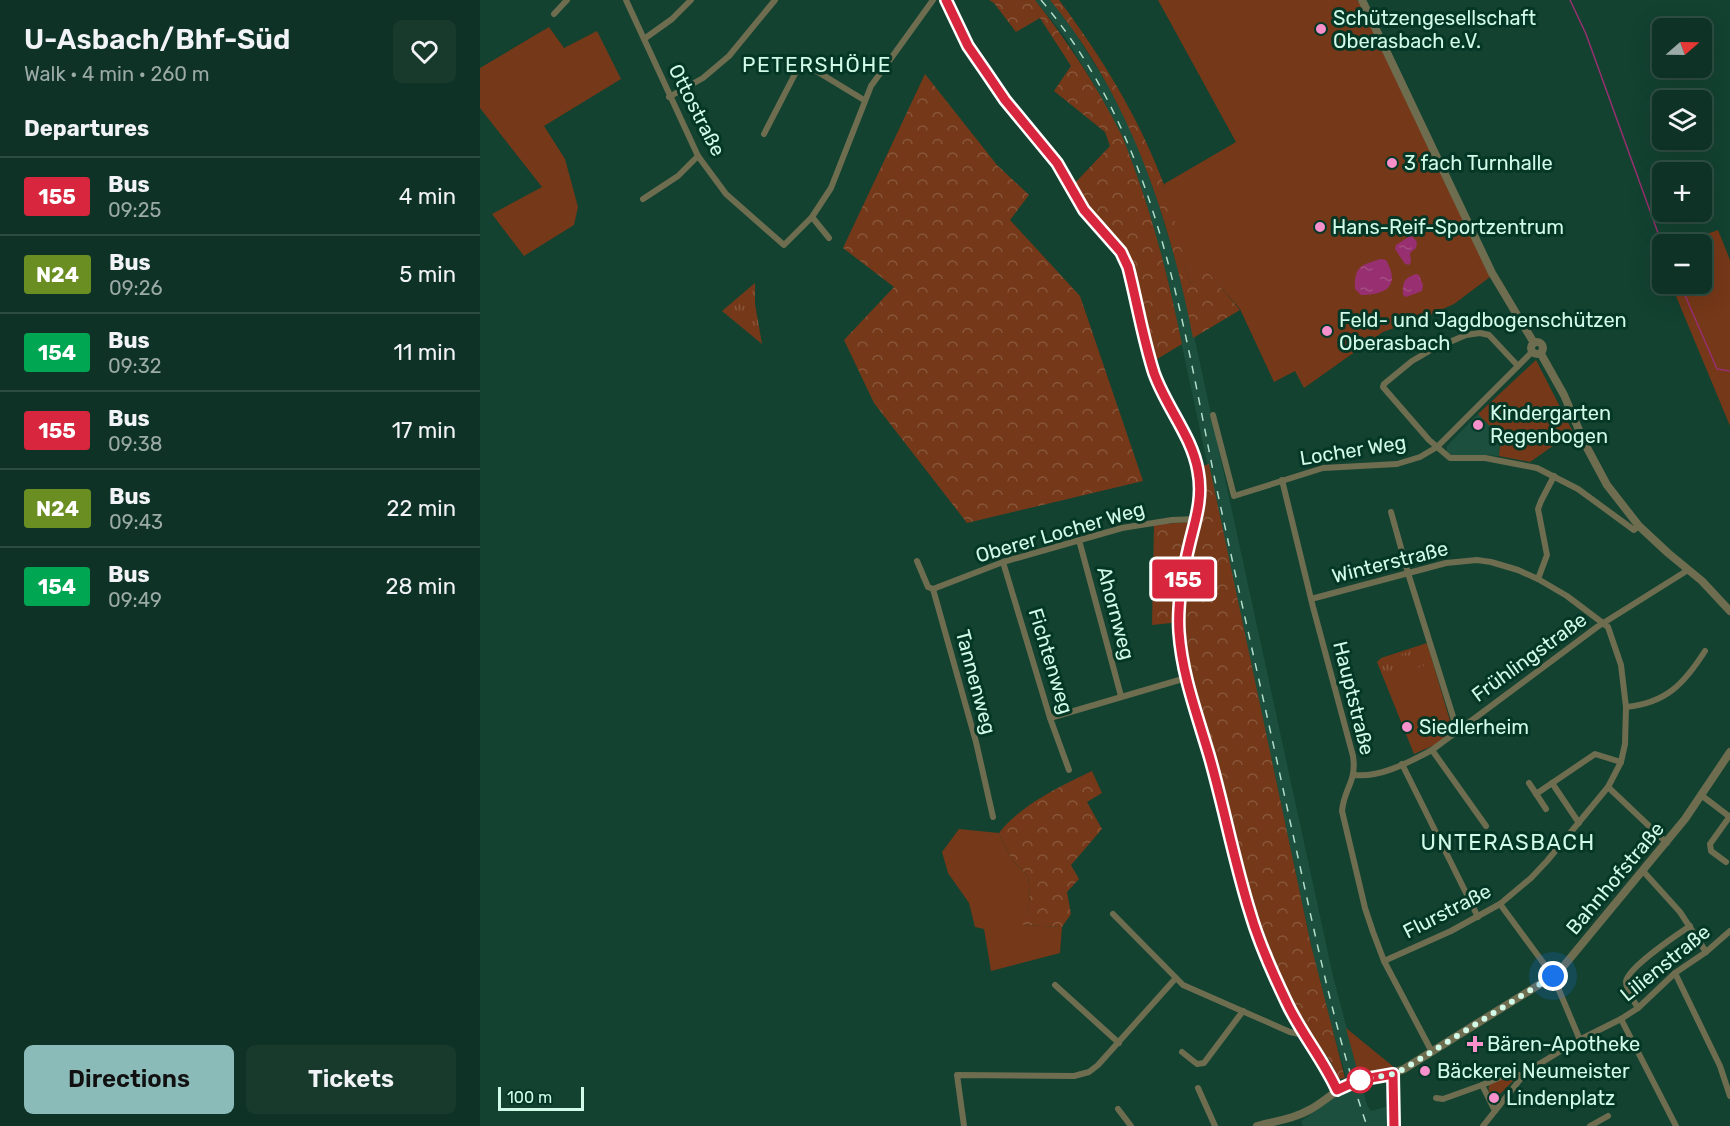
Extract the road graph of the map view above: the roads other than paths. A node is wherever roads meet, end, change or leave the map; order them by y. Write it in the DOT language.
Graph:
graph roads {
  1 [pos="567,0"];
  2 [pos="626,0"];
  3 [pos="691,0"];
  4 [pos="775,0"];
  5 [pos="933,0"];
  6 [pos="946,0"];
  7 [pos="1362,0"];
  8 [pos="554,14"];
  9 [pos="644,39"];
  10 [pos="669,96"];
  11 [pos="864,100"];
  12 [pos="764,134"];
  13 [pos="698,156"];
  14 [pos="643,199"];
  15 [pos="812,217"];
  16 [pos="829,238"];
  17 [pos="1533,347"];
  18 [pos="1518,366"];
  19 [pos="1213,416"];
  20 [pos="1437,447"];
  21 [pos="1554,476"];
  22 [pos="1282,480"];
  23 [pos="1391,512"];
  24 [pos="1197,519"];
  25 [pos="1637,528"];
  26 [pos="1079,540"];
  27 [pos="917,561"];
  28 [pos="1003,562"];
  29 [pos="1688,570"];
  30 [pos="1408,573"];
  31 [pos="1538,579"];
  32 [pos="933,589"];
  33 [pos="1311,599"];
  34 [pos="1730,611"];
  35 [pos="1603,624"];
  36 [pos="1705,651"];
  37 [pos="1186,678"];
  38 [pos="1121,696"];
  39 [pos="1626,707"];
  40 [pos="1050,718"];
  41 [pos="1459,729"];
  42 [pos="1432,750"];
  43 [pos="1730,752"];
  44 [pos="1621,762"];
  45 [pos="1402,765"];
  46 [pos="1069,770"];
  47 [pos="1354,775"];
  48 [pos="1529,783"];
  49 [pos="1551,783"];
  50 [pos="1608,787"];
  51 [pos="1536,794"];
  52 [pos="1701,795"];
  53 [pos="1546,809"];
  54 [pos="1730,817"];
  55 [pos="993,818"];
  56 [pos="1579,823"];
  57 [pos="1486,826"];
  58 [pos="1667,843"];
  59 [pos="1726,862"];
  60 [pos="1643,871"];
  61 [pos="1500,904"];
  62 [pos="1113,914"];
  63 [pos="1478,917"];
  64 [pos="1690,926"];
  65 [pos="1730,931"];
  66 [pos="1706,952"];
  67 [pos="1384,961"];
  68 [pos="1675,974"];
  69 [pos="1553,976"];
  70 [pos="1175,979"];
  71 [pos="1055,985"];
  72 [pos="1638,1008"];
  73 [pos="1243,1011"];
  74 [pos="1621,1019"];
  75 [pos="1304,1035"];
  76 [pos="1578,1041"];
  77 [pos="1119,1043"];
  78 [pos="1182,1052"];
  79 [pos="1432,1053"];
  80 [pos="1393,1074"];
  81 [pos="1523,1076"];
  82 [pos="1482,1085"];
  83 [pos="1198,1088"];
  84 [pos="1337,1090"];
  85 [pos="1730,1096"];
  86 [pos="1436,1098"];
  87 [pos="1118,1108"];
  88 [pos="1495,1111"];
  89 [pos="1608,1116"];
  90 [pos="964,1126"];
  91 [pos="1131,1126"];
  92 [pos="1215,1126"];
  93 [pos="1257,1126"];
  94 [pos="1394,1126"];
  95 [pos="1483,1126"];
  96 [pos="1590,1126"];
  97 [pos="1676,1126"];
  1 -- 8 [label="street"];
  2 -- 9 [label="street, Ottostraße"];
  3 -- 9 [label="street"];
  4 -- 10 [label="street"];
  5 -- 11 [label="street"];
  6 -- 24 [label="street"];
  7 -- 17 [label="street"];
  9 -- 10 [label="street, Ottostraße"];
  10 -- 13 [label="street, Ottostraße"];
  11 -- 12 [label="street"];
  11 -- 15 [label="street"];
  13 -- 14 [label="street"];
  13 -- 15 [label="street, Ottostraße"];
  15 -- 16 [label="street"];
  17 -- 18 [label="street"];
  17 -- 25 [label="street"];
  18 -- 20 [label="street"];
  18 -- 20 [label="street"];
  19 -- 22 [label="street, Locher Weg"];
  20 -- 21 [label="street, Locher Weg"];
  20 -- 22 [label="street, Locher Weg"];
  21 -- 25 [label="street, Locher Weg"];
  21 -- 31 [label="street"];
  22 -- 33 [label="street, Hauptstraße"];
  23 -- 30 [label="street"];
  24 -- 26 [label="street, Oberer Locher Weg"];
  24 -- 37 [label="street"];
  25 -- 29 [label="street"];
  26 -- 28 [label="street, Oberer Locher Weg"];
  26 -- 38 [label="street, Ahornweg"];
  27 -- 32 [label="street, Tannenweg"];
  28 -- 32 [label="street, Oberer Locher Weg"];
  28 -- 40 [label="street, Fichtenweg"];
  29 -- 34 [label="street"];
  29 -- 35 [label="street, Frühlingstraße"];
  30 -- 31 [label="street, Winterstraße"];
  30 -- 33 [label="street, Winterstraße"];
  30 -- 41 [label="street"];
  31 -- 35 [label="street, Winterstraße"];
  32 -- 55 [label="street, Tannenweg"];
  33 -- 47 [label="street, Hauptstraße"];
  35 -- 39 [label="street, Flurstraße"];
  35 -- 41 [label="street, Frühlingstraße"];
  36 -- 39 [label="street"];
  37 -- 38 [label="street"];
  37 -- 75 [label="street"];
  38 -- 40 [label="street"];
  39 -- 44 [label="street, Flurstraße"];
  40 -- 46 [label="street, Fichtenweg"];
  41 -- 42 [label="street, Frühlingstraße"];
  42 -- 45 [label="street, Frühlingstraße"];
  42 -- 57 [label="street"];
  43 -- 52 [label="street, Bahnhofstraße"];
  44 -- 49 [label="street"];
  44 -- 50 [label="street, Flurstraße"];
  45 -- 47 [label="street, Frühlingstraße"];
  45 -- 63 [label="street"];
  47 -- 67 [label="street, Hauptstraße"];
  48 -- 51 [label="street"];
  49 -- 51 [label="street"];
  49 -- 56 [label="street"];
  50 -- 56 [label="street, Flurstraße"];
  50 -- 58 [label="street"];
  51 -- 53 [label="street"];
  52 -- 54 [label="street"];
  52 -- 58 [label="street, Bahnhofstraße"];
  54 -- 59 [label="street"];
  56 -- 61 [label="street, Flurstraße"];
  58 -- 60 [label="street, Bahnhofstraße"];
  60 -- 64 [label="street"];
  60 -- 69 [label="street, Bahnhofstraße"];
  61 -- 63 [label="street, Flurstraße"];
  61 -- 69 [label="street"];
  62 -- 70 [label="street"];
  63 -- 67 [label="street, Flurstraße"];
  64 -- 66 [label="street"];
  64 -- 72 [label="street"];
  65 -- 66 [label="street, Lilienstraße"];
  66 -- 68 [label="street, Lilienstraße"];
  67 -- 79 [label="street, Hauptstraße"];
  68 -- 72 [label="street, Lilienstraße"];
  68 -- 85 [label="street"];
  69 -- 76 [label="street"];
  69 -- 79 [label="street, Bahnhofstraße"];
  70 -- 73 [label="street"];
  70 -- 77 [label="street"];
  71 -- 77 [label="street"];
  72 -- 74 [label="street, Lilienstraße"];
  73 -- 75 [label="street"];
  73 -- 78 [label="street"];
  74 -- 76 [label="street, Lilienstraße"];
  74 -- 97 [label="street"];
  75 -- 84 [label="street"];
  76 -- 81 [label="street"];
  77 -- 90 [label="street"];
  79 -- 80 [label="street, Bahnhofstraße"];
  80 -- 84 [label="street, Bahnhofstraße"];
  80 -- 94 [label="street"];
  81 -- 82 [label="street"];
  81 -- 88 [label="street"];
  82 -- 86 [label="street"];
  82 -- 88 [label="street"];
  83 -- 92 [label="street"];
  84 -- 93 [label="street, Bahnhofstraße"];
  87 -- 91 [label="street"];
  88 -- 95 [label="street"];
  89 -- 96 [label="street"];
}
